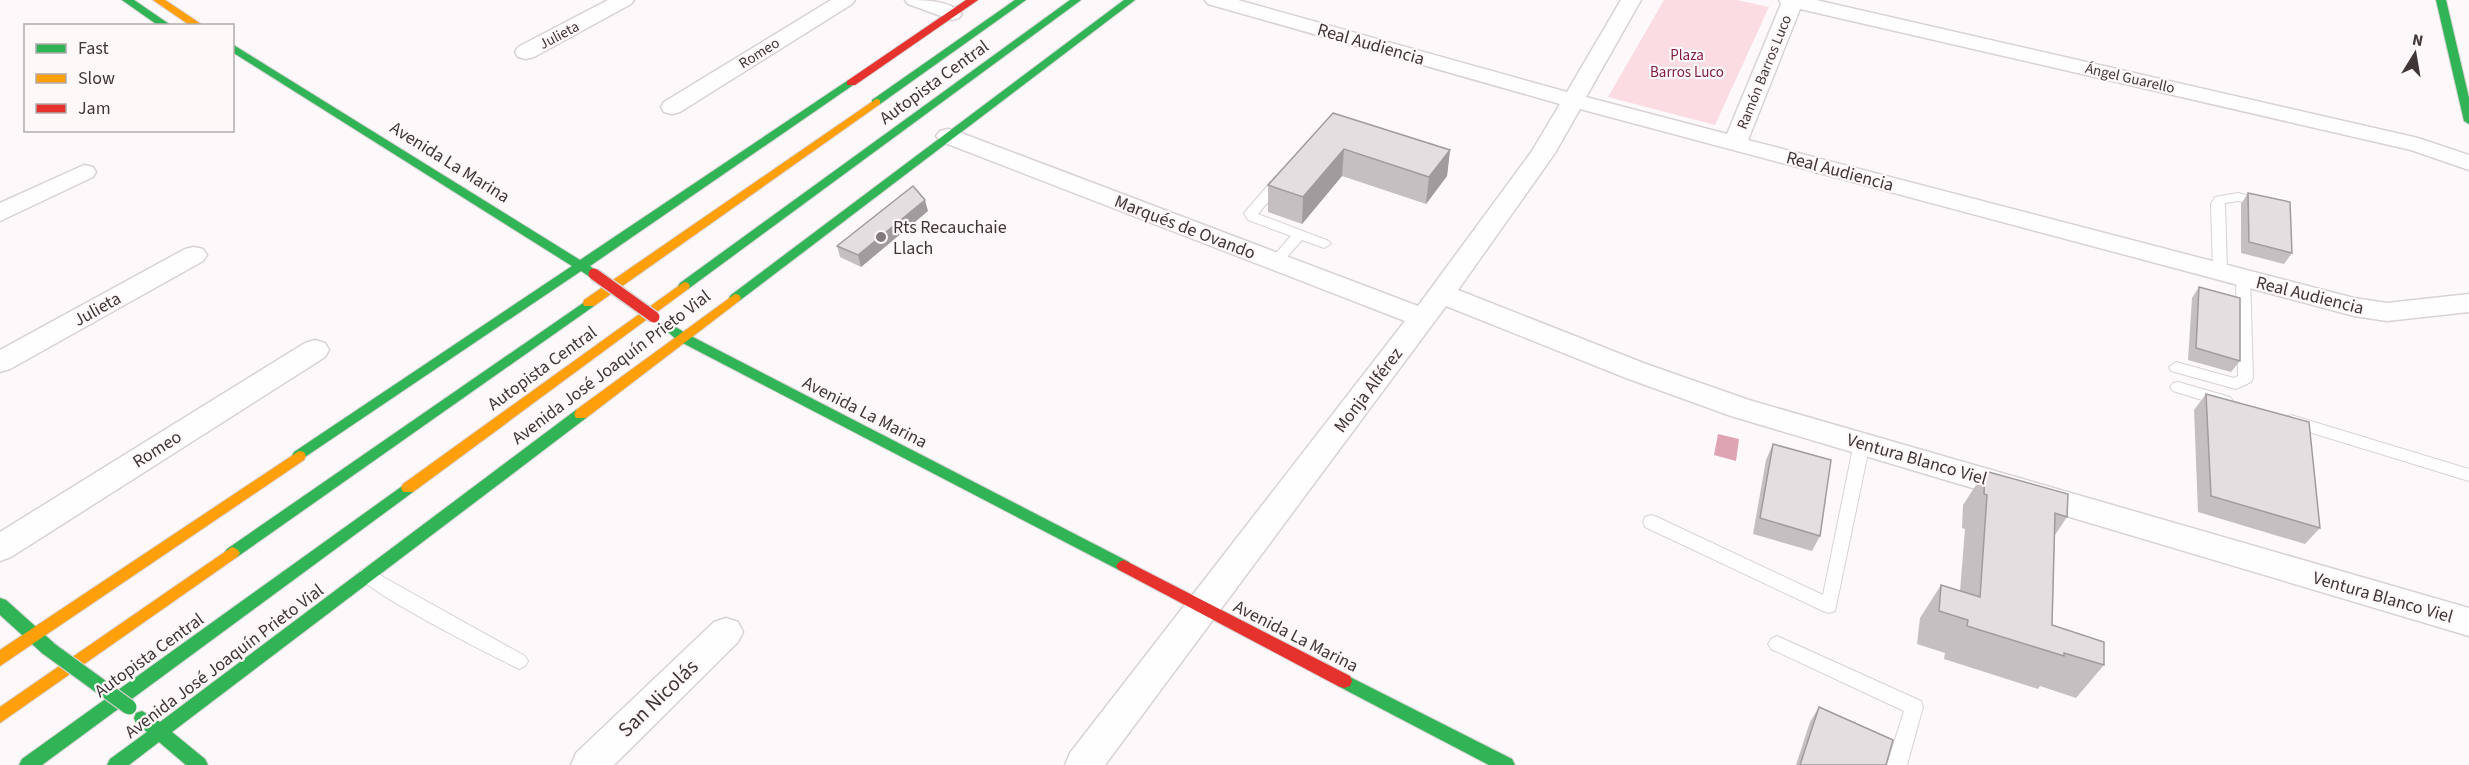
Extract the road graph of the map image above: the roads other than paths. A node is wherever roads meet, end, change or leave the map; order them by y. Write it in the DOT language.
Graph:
graph roads {
  1 [pos="127,0"];
  2 [pos="158,0"];
  3 [pos="624,0"];
  4 [pos="845,0"];
  5 [pos="915,0"];
  6 [pos="973,0"];
  7 [pos="1021,0"];
  8 [pos="1076,0"];
  9 [pos="1130,0"];
  10 [pos="1215,0"];
  11 [pos="1631,0"];
  12 [pos="1792,0"];
  13 [pos="2441,0"];
  14 [pos="177,12"];
  15 [pos="952,14"];
  16 [pos="162,23"];
  17 [pos="195,24"];
  18 [pos="234,48"];
  19 [pos="526,52"];
  20 [pos="1574,101"];
  21 [pos="672,107"];
  22 [pos="2469,121"];
  23 [pos="948,136"];
  24 [pos="381,140"];
  25 [pos="1735,143"];
  26 [pos="361,149"];
  27 [pos="2469,163"];
  28 [pos="84,172"];
  29 [pos="1287,172"];
  30 [pos="2282,207"];
  31 [pos="0,213"];
  32 [pos="1299,235"];
  33 [pos="1324,243"];
  34 [pos="194,255"];
  35 [pos="1275,262"];
  36 [pos="581,266"];
  37 [pos="2231,275"];
  38 [pos="2469,303"];
  39 [pos="1432,306"];
  40 [pos="682,336"];
  41 [pos="315,350"];
  42 [pos="0,362"];
  43 [pos="2176,366"];
  44 [pos="2178,387"];
  45 [pos="2245,408"];
  46 [pos="2279,418"];
  47 [pos="1862,443"];
  48 [pos="2469,475"];
  49 [pos="1651,522"];
  50 [pos="0,548"];
  51 [pos="367,575"];
  52 [pos="0,605"];
  53 [pos="1203,608"];
  54 [pos="2469,622"];
  55 [pos="726,632"];
  56 [pos="34,636"];
  57 [pos="1777,644"];
  58 [pos="0,659"];
  59 [pos="519,661"];
  60 [pos="0,716"];
  61 [pos="160,732"];
  62 [pos="28,765"];
  63 [pos="116,765"];
  64 [pos="199,765"];
  65 [pos="589,765"];
  66 [pos="1083,765"];
  67 [pos="1506,765"];
  68 [pos="1897,765"];
  1 -- 16 [label="main road"];
  2 -- 14 [label="main road"];
  3 -- 19 [label="street, Julieta"];
  4 -- 21 [label="street, Romeo"];
  5 -- 15 [label="street"];
  6 -- 15 [label="main road"];
  7 -- 60 [label="main road, Autopista Central"];
  8 -- 62 [label="main road, Autopista Central"];
  9 -- 23 [label="main road, Avenida José Joaquín Prieto Vial"];
  10 -- 20 [label="street, Real Audiencia"];
  11 -- 20 [label="street, Monja Alférez"];
  12 -- 25 [label="street, Ramón Barros Luco"];
  12 -- 27 [label="street, Ángel Guarello"];
  13 -- 22 [label="main road"];
  14 -- 16 [label="main road"];
  14 -- 17 [label="main road"];
  15 -- 36 [label="main road"];
  18 -- 24 [label="main road, Avenida La Marina"];
  20 -- 25 [label="street, Real Audiencia"];
  20 -- 39 [label="street, Monja Alférez"];
  23 -- 35 [label="street, Marqués de Ovando"];
  23 -- 40 [label="main road, Avenida José Joaquín Prieto Vial"];
  24 -- 26 [label="main road"];
  24 -- 36 [label="main road, Avenida La Marina"];
  25 -- 37 [label="street, Real Audiencia"];
  28 -- 31 [label="street"];
  29 -- 32 [label="lane"];
  30 -- 37 [label="lane"];
  32 -- 33 [label="lane"];
  32 -- 35 [label="lane"];
  34 -- 42 [label="street, Julieta"];
  35 -- 39 [label="street, Marqués de Ovando"];
  36 -- 40 [label="main road, Avenida La Marina, bridge"];
  36 -- 56 [label="main road"];
  37 -- 38 [label="street, Real Audiencia"];
  37 -- 43 [label="lane"];
  39 -- 47 [label="street, Ventura Blanco Viel"];
  39 -- 53 [label="street, Monja Alférez"];
  40 -- 51 [label="main road, Avenida José Joaquín Prieto Vial"];
  40 -- 53 [label="main road, Avenida La Marina"];
  41 -- 50 [label="street, Romeo"];
  44 -- 45 [label="lane"];
  46 -- 48 [label="lane"];
  47 -- 49 [label="lane"];
  47 -- 54 [label="street, Ventura Blanco Viel"];
  51 -- 59 [label="lane"];
  51 -- 61 [label="main road, Avenida José Joaquín Prieto Vial"];
  52 -- 56 [label="main road"];
  53 -- 66 [label="street, Monja Alférez"];
  53 -- 67 [label="main road, Avenida La Marina"];
  55 -- 65 [label="street, San Nicolás"];
  56 -- 58 [label="main road"];
  56 -- 61 [label="main road, bridge"];
  57 -- 68 [label="lane"];
  61 -- 63 [label="main road, Avenida José Joaquín Prieto Vial"];
  61 -- 64 [label="main road"];
}
